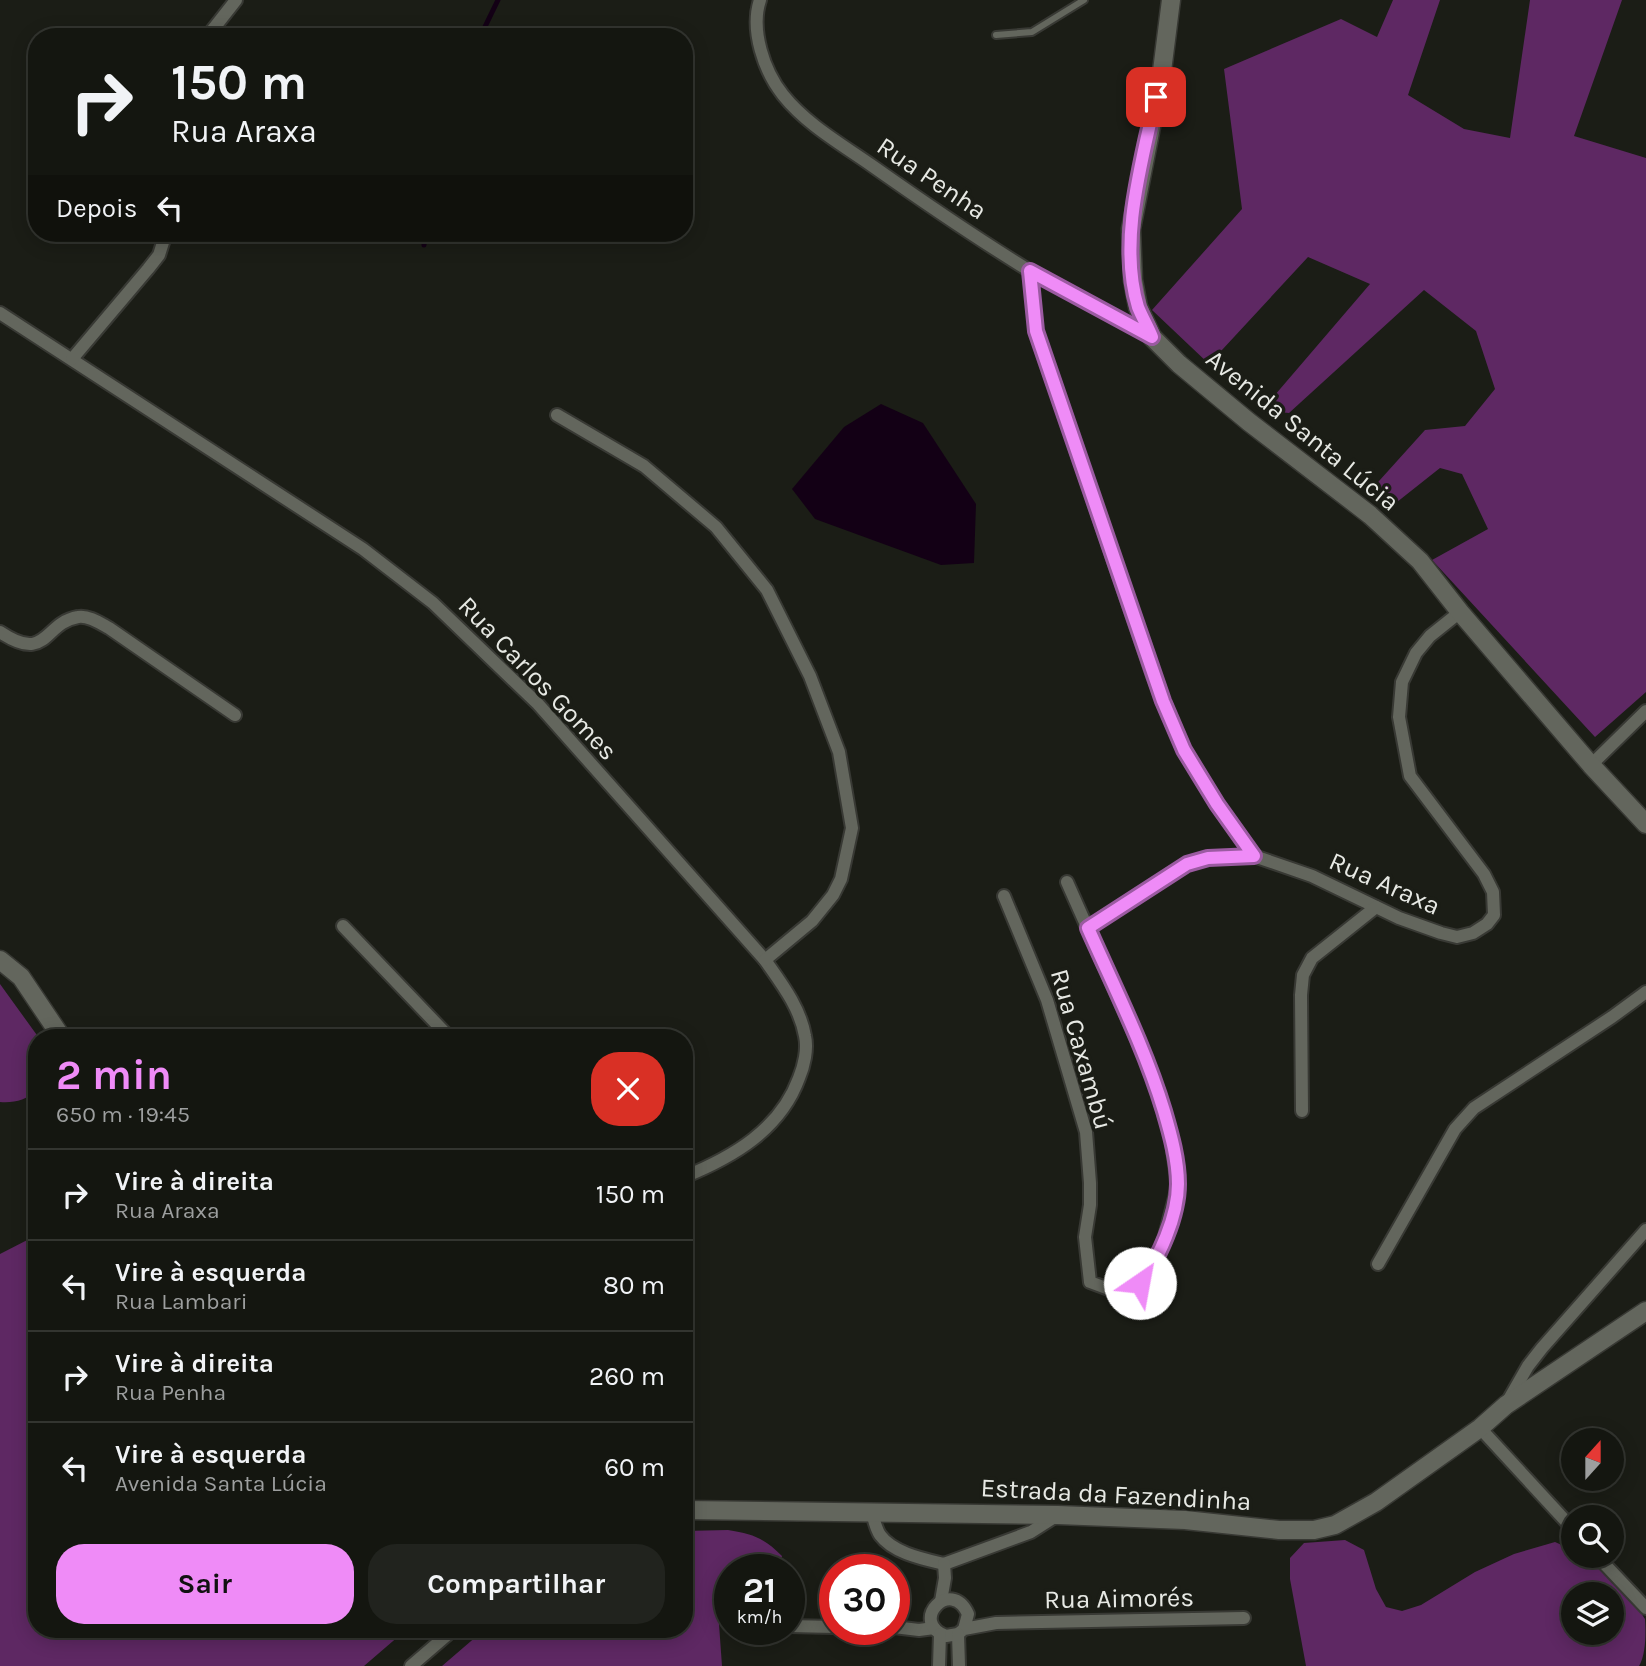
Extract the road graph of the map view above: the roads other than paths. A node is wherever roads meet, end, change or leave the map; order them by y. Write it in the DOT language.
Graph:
graph roads {
  1 [pos="236,0"];
  2 [pos="760,0"];
  3 [pos="1084,0"];
  4 [pos="1171,0"];
  5 [pos="214,28"];
  6 [pos="996,35"];
  7 [pos="163,242"];
  8 [pos="1030,271"];
  9 [pos="0,313"];
  10 [pos="1152,337"];
  11 [pos="72,359"];
  12 [pos="557,415"];
  13 [pos="1460,612"];
  14 [pos="0,632"];
  15 [pos="1646,711"];
  16 [pos="235,715"];
  17 [pos="1591,765"];
  18 [pos="1646,824"];
  19 [pos="1254,856"];
  20 [pos="1067,882"];
  21 [pos="1004,896"];
  22 [pos="1376,907"];
  23 [pos="343,926"];
  24 [pos="1088,928"];
  25 [pos="0,960"];
  26 [pos="765,960"];
  27 [pos="1646,992"];
  28 [pos="56,1029"];
  29 [pos="441,1029"];
  30 [pos="1302,1111"];
  31 [pos="693,1174"];
  32 [pos="1646,1230"];
  33 [pos="1378,1264"];
  34 [pos="1646,1311"];
  35 [pos="1506,1405"];
  36 [pos="1480,1428"];
  37 [pos="693,1510"];
  38 [pos="872,1513"];
  39 [pos="1058,1514"];
  40 [pos="1561,1517"];
  41 [pos="944,1564"];
  42 [pos="1608,1568"];
  43 [pos="945,1578"];
  44 [pos="941,1601"];
  45 [pos="957,1601"];
  46 [pos="1646,1608"];
  47 [pos="931,1613"];
  48 [pos="968,1614"];
  49 [pos="1244,1618"];
  50 [pos="910,1622"];
  51 [pos="996,1623"];
  52 [pos="910,1628"];
  53 [pos="937,1631"];
  54 [pos="961,1632"];
  55 [pos="444,1638"];
  56 [pos="411,1666"];
  57 [pos="939,1666"];
  58 [pos="958,1666"];
  1 -- 5 [label="street"];
  2 -- 8 [label="street, Rua Penha"];
  3 -- 6 [label="lane"];
  4 -- 10 [label="street, Avenida Santa Lúcia"];
  7 -- 11 [label="street"];
  8 -- 10 [label="street, Rua Penha"];
  8 -- 19 [label="street"];
  9 -- 11 [label="street, Rua Carlos Gomes"];
  10 -- 13 [label="street, Avenida Santa Lúcia"];
  11 -- 26 [label="street, Rua Carlos Gomes"];
  12 -- 26 [label="street"];
  13 -- 17 [label="street, Avenida Santa Lúcia"];
  13 -- 22 [label="street, Rua Araxa"];
  14 -- 16 [label="street"];
  15 -- 17 [label="street"];
  17 -- 18 [label="street, Avenida Santa Lúcia"];
  19 -- 22 [label="street, Rua Araxa"];
  19 -- 24 [label="street, Rua Araxa"];
  20 -- 24 [label="street, Rua Caxambú"];
  21 -- 24 [label="street, Rua Caxambú"];
  22 -- 30 [label="street"];
  23 -- 29 [label="street"];
  25 -- 28 [label="street"];
  26 -- 31 [label="street, Rua Carlos Gomes"];
  27 -- 33 [label="street"];
  32 -- 35 [label="street"];
  34 -- 35 [label="street, Estrada da Fazendinha"];
  35 -- 36 [label="street, Estrada da Fazendinha"];
  36 -- 39 [label="street, Estrada da Fazendinha"];
  36 -- 40 [label="street"];
  37 -- 38 [label="street, Estrada da Fazendinha"];
  38 -- 39 [label="street, Estrada da Fazendinha"];
  38 -- 41 [label="street"];
  39 -- 41 [label="street"];
  41 -- 43 [label="street"];
  42 -- 46 [label="street"];
  43 -- 44 [label="street"];
  43 -- 45 [label="street"];
  44 -- 45 [label="street"];
  44 -- 47 [label="street"];
  45 -- 48 [label="street"];
  47 -- 50 [label="street"];
  47 -- 53 [label="street"];
  48 -- 51 [label="street, Rua Aimorés"];
  48 -- 54 [label="street"];
  49 -- 51 [label="street, Rua Aimorés"];
  51 -- 54 [label="street, Rua Aimorés"];
  52 -- 53 [label="street"];
  53 -- 54 [label="street"];
  53 -- 57 [label="street"];
  54 -- 58 [label="street"];
  55 -- 56 [label="street"];
}
